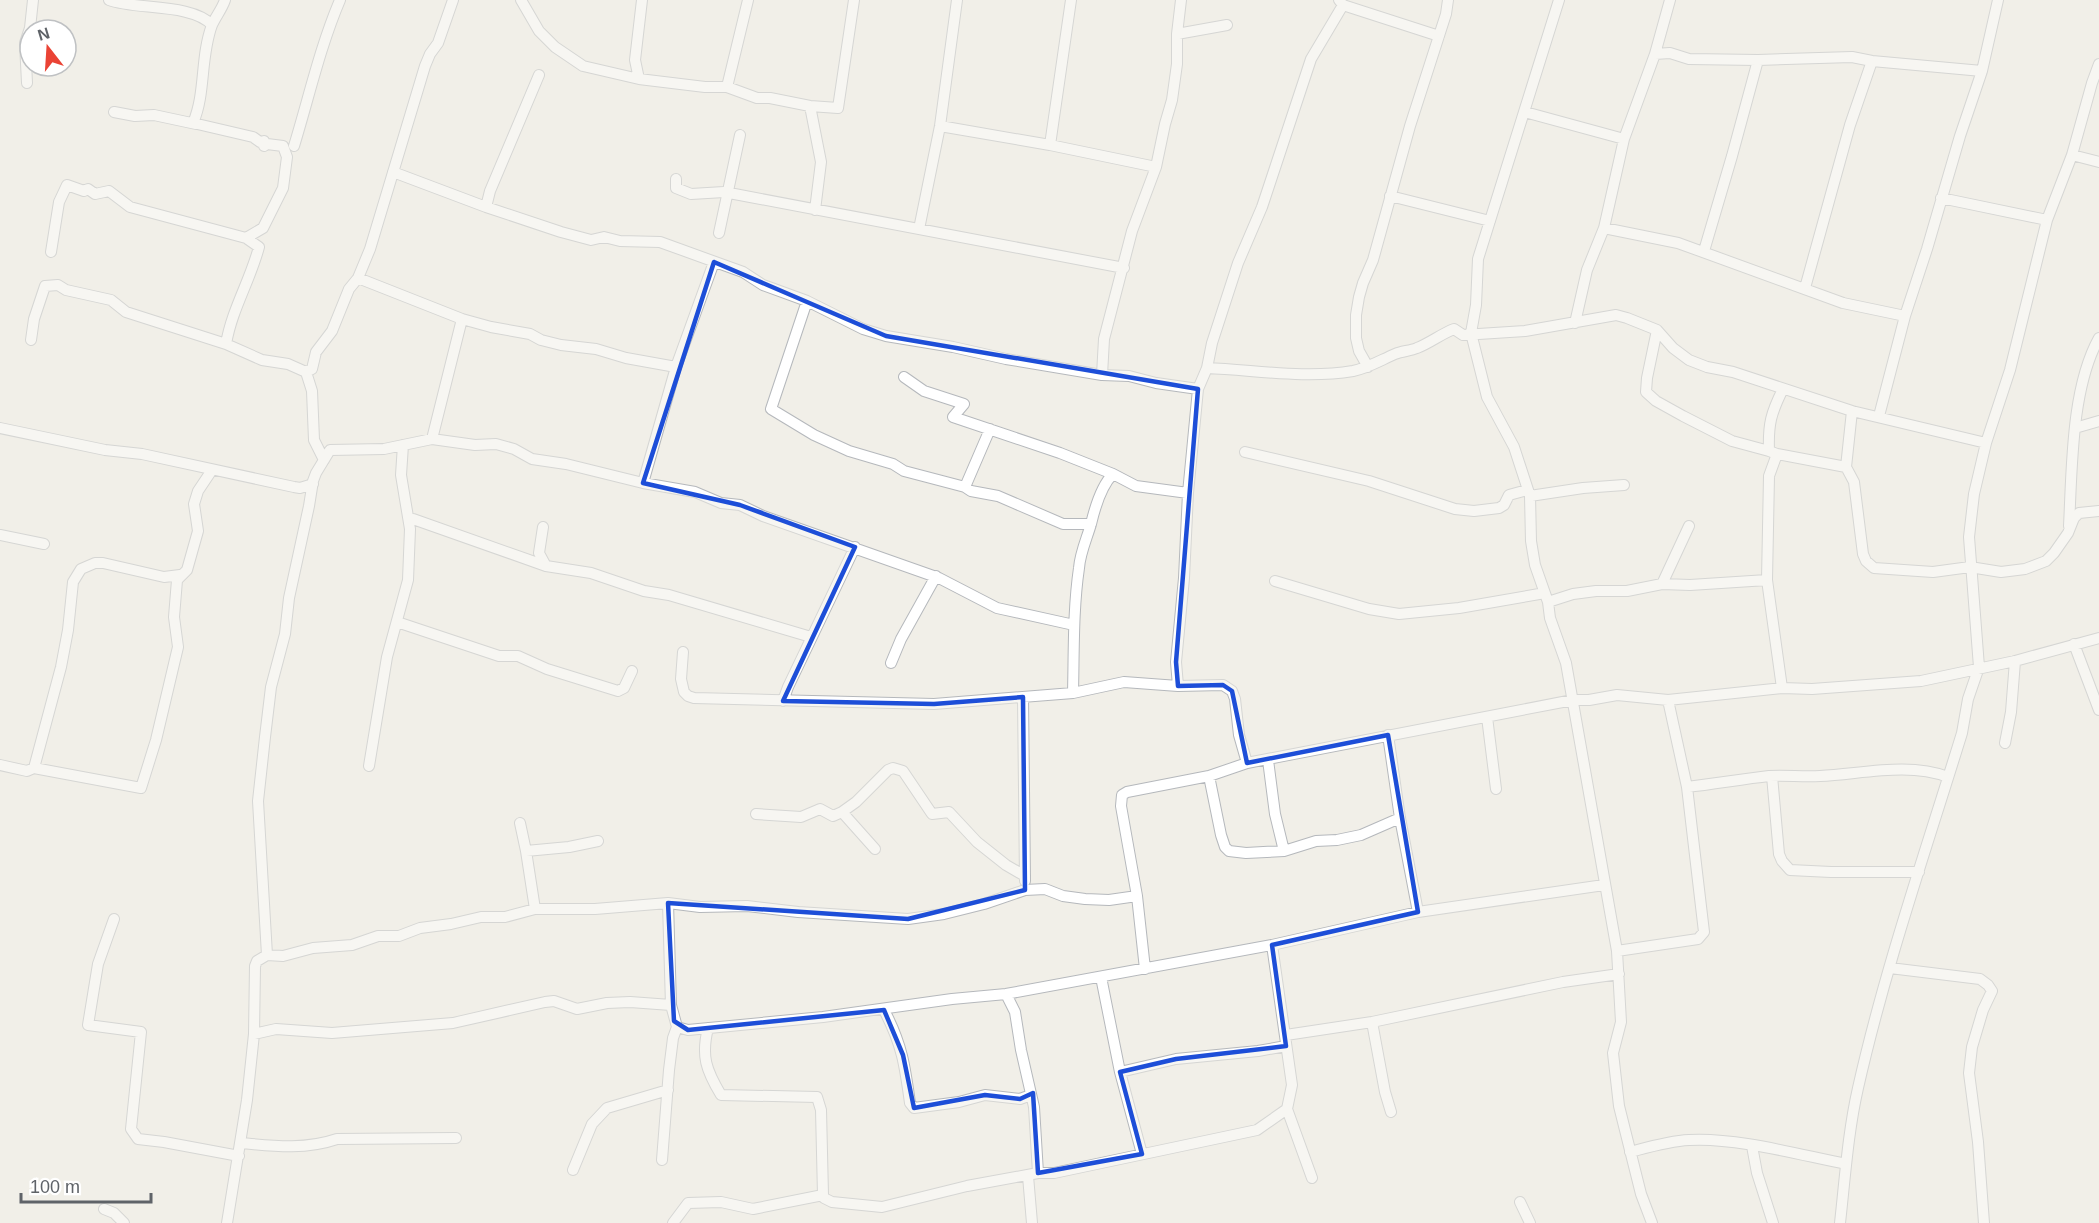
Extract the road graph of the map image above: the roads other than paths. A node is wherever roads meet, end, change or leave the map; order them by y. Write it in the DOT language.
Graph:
graph roads {
  1 [pos="33,0"];
  2 [pos="109,0"];
  3 [pos="225,0"];
  4 [pos="340,0"];
  5 [pos="453,0"];
  6 [pos="521,0"];
  7 [pos="642,0"];
  8 [pos="748,0"];
  9 [pos="854,0"];
  10 [pos="957,0"];
  11 [pos="1071,0"];
  12 [pos="1180,0"];
  13 [pos="1448,0"];
  14 [pos="1559,0"];
  15 [pos="1670,0"];
  16 [pos="1998,0"];
  17 [pos="1341,2"];
  18 [pos="212,25"];
  19 [pos="1227,25"];
  20 [pos="1177,34"];
  21 [pos="1439,36"];
  22 [pos="1655,54"];
  23 [pos="1758,60"];
  24 [pos="1872,61"];
  25 [pos="2099,64"];
  26 [pos="1982,70"];
  27 [pos="539,75"];
  28 [pos="639,80"];
  29 [pos="27,83"];
  30 [pos="727,87"];
  31 [pos="810,106"];
  32 [pos="114,112"];
  33 [pos="1525,112"];
  34 [pos="193,123"];
  35 [pos="940,126"];
  36 [pos="740,135"];
  37 [pos="1624,139"];
  38 [pos="1050,145"];
  39 [pos="294,146"];
  40 [pos="2072,155"];
  41 [pos="2099,162"];
  42 [pos="1156,167"];
  43 [pos="393,172"];
  44 [pos="676,179"];
  45 [pos="1390,196"];
  46 [pos="1941,198"];
  47 [pos="486,207"];
  48 [pos="815,210"];
  49 [pos="2047,220"];
  50 [pos="1490,221"];
  51 [pos="1605,228"];
  52 [pos="919,229"];
  53 [pos="719,233"];
  54 [pos="246,238"];
  55 [pos="1704,251"];
  56 [pos="51,252"];
  57 [pos="714,262"];
  58 [pos="1124,268"];
  59 [pos="358,278"];
  60 [pos="1805,288"];
  61 [pos="807,301"];
  62 [pos="1905,316"];
  63 [pos="462,319"];
  64 [pos="1575,323"];
  65 [pos="1657,330"];
  66 [pos="1471,333"];
  67 [pos="2099,338"];
  68 [pos="31,340"];
  69 [pos="226,344"];
  70 [pos="676,367"];
  71 [pos="1368,367"];
  72 [pos="1207,368"];
  73 [pos="306,372"];
  74 [pos="1102,375"];
  75 [pos="904,377"];
  76 [pos="1198,389"];
  77 [pos="1783,389"];
  78 [pos="1852,411"];
  79 [pos="1879,416"];
  80 [pos="2099,421"];
  81 [pos="0,428"];
  82 [pos="2075,428"];
  83 [pos="990,429"];
  84 [pos="432,439"];
  85 [pos="1986,442"];
  86 [pos="403,445"];
  87 [pos="1245,452"];
  88 [pos="1773,453"];
  89 [pos="324,460"];
  90 [pos="1846,466"];
  91 [pos="212,470"];
  92 [pos="1113,474"];
  93 [pos="643,483"];
  94 [pos="313,484"];
  95 [pos="1624,484"];
  96 [pos="965,487"];
  97 [pos="1188,493"];
  98 [pos="1529,493"];
  99 [pos="2099,511"];
  100 [pos="413,519"];
  101 [pos="1091,524"];
  102 [pos="1689,526"];
  103 [pos="543,527"];
  104 [pos="2068,533"];
  105 [pos="0,535"];
  106 [pos="44,544"];
  107 [pos="855,548"];
  108 [pos="546,566"];
  109 [pos="1970,567"];
  110 [pos="180,575"];
  111 [pos="936,576"];
  112 [pos="1767,580"];
  113 [pos="1275,581"];
  114 [pos="1662,584"];
  115 [pos="1546,597"];
  116 [pos="397,622"];
  117 [pos="1074,625"];
  118 [pos="811,637"];
  119 [pos="2099,638"];
  120 [pos="2074,644"];
  121 [pos="683,652"];
  122 [pos="2015,661"];
  123 [pos="891,663"];
  124 [pos="1979,667"];
  125 [pos="632,671"];
  126 [pos="1178,686"];
  127 [pos="1782,688"];
  128 [pos="1073,693"];
  129 [pos="1023,697"];
  130 [pos="1573,700"];
  131 [pos="1668,700"];
  132 [pos="783,701"];
  133 [pos="2099,710"];
  134 [pos="1487,717"];
  135 [pos="1388,735"];
  136 [pos="2005,743"];
  137 [pos="1268,760"];
  138 [pos="1247,763"];
  139 [pos="0,765"];
  140 [pos="369,766"];
  141 [pos="34,768"];
  142 [pos="1209,776"];
  143 [pos="1772,776"];
  144 [pos="1948,777"];
  145 [pos="1687,787"];
  146 [pos="1496,789"];
  147 [pos="842,812"];
  148 [pos="756,814"];
  149 [pos="1400,819"];
  150 [pos="520,823"];
  151 [pos="598,841"];
  152 [pos="875,849"];
  153 [pos="526,851"];
  154 [pos="1284,851"];
  155 [pos="1919,872"];
  156 [pos="1025,876"];
  157 [pos="1604,885"];
  158 [pos="1025,891"];
  159 [pos="1137,896"];
  160 [pos="668,903"];
  161 [pos="535,909"];
  162 [pos="1418,912"];
  163 [pos="114,919"];
  164 [pos="1272,945"];
  165 [pos="1143,948"];
  166 [pos="1617,951"];
  167 [pos="267,955"];
  168 [pos="1157,966"];
  169 [pos="1890,968"];
  170 [pos="1145,969"];
  171 [pos="1619,974"];
  172 [pos="1101,977"];
  173 [pos="1006,994"];
  174 [pos="671,1005"];
  175 [pos="884,1010"];
  176 [pos="1372,1022"];
  177 [pos="677,1028"];
  178 [pos="708,1028"];
  179 [pos="254,1034"];
  180 [pos="1286,1041"];
  181 [pos="1120,1072"];
  182 [pos="668,1090"];
  183 [pos="1031,1095"];
  184 [pos="1287,1109"];
  185 [pos="1391,1112"];
  186 [pos="456,1138"];
  187 [pos="241,1143"];
  188 [pos="1752,1146"];
  189 [pos="1630,1152"];
  190 [pos="1142,1154"];
  191 [pos="239,1156"];
  192 [pos="662,1160"];
  193 [pos="1846,1164"];
  194 [pos="573,1170"];
  195 [pos="1033,1175"];
  196 [pos="1312,1178"];
  197 [pos="823,1195"];
  198 [pos="1520,1202"];
  199 [pos="104,1209"];
  200 [pos="124,1223"];
  201 [pos="228,1223"];
  202 [pos="673,1223"];
  203 [pos="1032,1223"];
  204 [pos="1530,1223"];
  205 [pos="1652,1223"];
  206 [pos="1773,1223"];
  207 [pos="1840,1223"];
  208 [pos="1984,1223"];
  1 -- 29 [label="street"];
  2 -- 18 [label="street"];
  3 -- 18 [label="street"];
  4 -- 39 [label="street"];
  5 -- 43 [label="street"];
  6 -- 28 [label="street"];
  7 -- 28 [label="street"];
  8 -- 30 [label="street"];
  9 -- 31 [label="street"];
  10 -- 35 [label="street"];
  11 -- 38 [label="street"];
  12 -- 20 [label="street"];
  13 -- 21 [label="street"];
  14 -- 33 [label="street"];
  15 -- 22 [label="street"];
  16 -- 26 [label="street"];
  17 -- 21 [label="street"];
  17 -- 72 [label="street"];
  18 -- 34 [label="street"];
  19 -- 20 [label="street"];
  20 -- 42 [label="street"];
  21 -- 45 [label="street"];
  22 -- 23 [label="street"];
  22 -- 37 [label="street"];
  23 -- 24 [label="street"];
  23 -- 55 [label="street"];
  24 -- 26 [label="street"];
  24 -- 60 [label="street"];
  25 -- 40 [label="street"];
  26 -- 46 [label="street"];
  27 -- 47 [label="street"];
  28 -- 30 [label="street"];
  30 -- 31 [label="street"];
  31 -- 48 [label="street"];
  32 -- 34 [label="street"];
  33 -- 37 [label="street"];
  33 -- 50 [label="street"];
  34 -- 54 [label="street"];
  35 -- 38 [label="street"];
  35 -- 52 [label="street"];
  36 -- 53 [label="street"];
  37 -- 51 [label="street"];
  38 -- 42 [label="street"];
  40 -- 41 [label="street"];
  40 -- 49 [label="street"];
  42 -- 58 [label="street"];
  43 -- 47 [label="street"];
  43 -- 59 [label="street"];
  44 -- 48 [label="street"];
  45 -- 50 [label="street"];
  45 -- 71 [label="street"];
  46 -- 49 [label="street"];
  46 -- 62 [label="street"];
  47 -- 57 [label="street"];
  48 -- 52 [label="street"];
  49 -- 85 [label="street"];
  50 -- 66 [label="street"];
  51 -- 55 [label="street"];
  51 -- 64 [label="street"];
  52 -- 58 [label="street"];
  54 -- 56 [label="street"];
  54 -- 69 [label="street"];
  55 -- 60 [label="street"];
  57 -- 61 [label="street"];
  57 -- 70 [label="street"];
  58 -- 74 [label="street"];
  59 -- 63 [label="street"];
  59 -- 73 [label="street"];
  60 -- 62 [label="street"];
  61 -- 74 [label="street"];
  61 -- 96 [label="street"];
  62 -- 79 [label="street"];
  63 -- 70 [label="street"];
  63 -- 84 [label="street"];
  64 -- 65 [label="street"];
  64 -- 66 [label="street"];
  65 -- 77 [label="street"];
  65 -- 88 [label="street"];
  66 -- 71 [label="street"];
  66 -- 98 [label="street"];
  67 -- 82 [label="street"];
  68 -- 69 [label="street"];
  69 -- 73 [label="street"];
  70 -- 93 [label="street"];
  71 -- 72 [label="street"];
  72 -- 76 [label="street"];
  73 -- 89 [label="street"];
  74 -- 76 [label="street"];
  75 -- 83 [label="street"];
  76 -- 97 [label="street"];
  77 -- 78 [label="street"];
  77 -- 88 [label="street"];
  78 -- 79 [label="street"];
  78 -- 90 [label="street"];
  79 -- 85 [label="street"];
  80 -- 82 [label="street"];
  81 -- 91 [label="street"];
  82 -- 104 [label="street"];
  83 -- 92 [label="street"];
  83 -- 96 [label="street"];
  84 -- 86 [label="street"];
  84 -- 93 [label="street"];
  85 -- 109 [label="street"];
  86 -- 89 [label="street"];
  86 -- 116 [label="street"];
  87 -- 98 [label="street"];
  88 -- 90 [label="street"];
  88 -- 112 [label="street"];
  89 -- 94 [label="street"];
  90 -- 109 [label="street"];
  91 -- 94 [label="street"];
  91 -- 110 [label="street"];
  92 -- 97 [label="street"];
  92 -- 101 [label="street"];
  93 -- 107 [label="street"];
  94 -- 167 [label="street"];
  95 -- 98 [label="street"];
  96 -- 101 [label="street"];
  97 -- 126 [label="street"];
  98 -- 115 [label="street"];
  99 -- 104 [label="street"];
  100 -- 108 [label="street"];
  101 -- 117 [label="street"];
  102 -- 114 [label="street"];
  103 -- 108 [label="street"];
  104 -- 109 [label="street"];
  105 -- 106 [label="street"];
  107 -- 111 [label="street"];
  107 -- 118 [label="street"];
  108 -- 118 [label="street"];
  109 -- 124 [label="street"];
  110 -- 141 [label="street"];
  110 -- 141 [label="street"];
  111 -- 117 [label="street"];
  111 -- 123 [label="street"];
  112 -- 114 [label="street"];
  112 -- 127 [label="street"];
  113 -- 115 [label="street"];
  114 -- 115 [label="street"];
  115 -- 130 [label="street"];
  116 -- 125 [label="street"];
  116 -- 140 [label="street"];
  117 -- 128 [label="street"];
  118 -- 132 [label="street"];
  119 -- 120 [label="street"];
  120 -- 122 [label="street"];
  120 -- 133 [label="street"];
  121 -- 132 [label="street"];
  122 -- 124 [label="street"];
  122 -- 136 [label="street"];
  124 -- 127 [label="street"];
  124 -- 144 [label="street"];
  126 -- 128 [label="street"];
  126 -- 138 [label="street"];
  127 -- 131 [label="street"];
  128 -- 129 [label="street"];
  129 -- 132 [label="street"];
  129 -- 156 [label="street"];
  130 -- 131 [label="street"];
  130 -- 134 [label="street"];
  130 -- 157 [label="street"];
  131 -- 145 [label="street"];
  134 -- 135 [label="street"];
  134 -- 146 [label="street"];
  135 -- 137 [label="street"];
  135 -- 149 [label="street"];
  137 -- 138 [label="street"];
  137 -- 154 [label="street"];
  138 -- 142 [label="street"];
  139 -- 141 [label="street"];
  142 -- 154 [label="street"];
  142 -- 159 [label="street"];
  143 -- 144 [label="street"];
  143 -- 145 [label="street"];
  143 -- 155 [label="street"];
  144 -- 155 [label="street"];
  145 -- 166 [label="street"];
  147 -- 148 [label="street"];
  147 -- 152 [label="street"];
  147 -- 156 [label="street"];
  149 -- 154 [label="street"];
  149 -- 162 [label="street"];
  150 -- 153 [label="street"];
  151 -- 153 [label="street"];
  153 -- 161 [label="street"];
  155 -- 169 [label="street"];
  156 -- 158 [label="street"];
  157 -- 162 [label="street"];
  157 -- 166 [label="street"];
  158 -- 159 [label="street"];
  158 -- 160 [label="street"];
  159 -- 165 [label="street"];
  160 -- 161 [label="street"];
  160 -- 174 [label="street"];
  161 -- 167 [label="street"];
  162 -- 164 [label="street"];
  163 -- 191 [label="street"];
  164 -- 168 [label="street"];
  164 -- 180 [label="street"];
  165 -- 168 [label="street"];
  165 -- 170 [label="street"];
  166 -- 171 [label="street"];
  167 -- 179 [label="street"];
  168 -- 170 [label="street"];
  169 -- 193 [label="street"];
  169 -- 208 [label="street"];
  170 -- 172 [label="street"];
  171 -- 176 [label="street"];
  171 -- 189 [label="street"];
  172 -- 173 [label="street"];
  172 -- 181 [label="street"];
  173 -- 175 [label="street"];
  173 -- 183 [label="street"];
  174 -- 177 [label="street"];
  174 -- 179 [label="street"];
  175 -- 178 [label="street"];
  175 -- 183 [label="street"];
  176 -- 180 [label="street"];
  176 -- 185 [label="street"];
  177 -- 178 [label="street"];
  177 -- 182 [label="street"];
  178 -- 197 [label="street"];
  179 -- 187 [label="street"];
  180 -- 181 [label="street"];
  180 -- 184 [label="street"];
  181 -- 190 [label="street"];
  182 -- 192 [label="street"];
  182 -- 194 [label="street"];
  183 -- 195 [label="street"];
  184 -- 190 [label="street"];
  184 -- 196 [label="street"];
  186 -- 187 [label="street"];
  187 -- 191 [label="street"];
  188 -- 189 [label="street"];
  188 -- 193 [label="street"];
  188 -- 206 [label="street"];
  189 -- 205 [label="street"];
  190 -- 195 [label="street"];
  191 -- 201 [label="street"];
  193 -- 207 [label="street"];
  195 -- 197 [label="street"];
  195 -- 203 [label="street"];
  197 -- 202 [label="street"];
  198 -- 204 [label="street"];
  199 -- 200 [label="street"];
}
